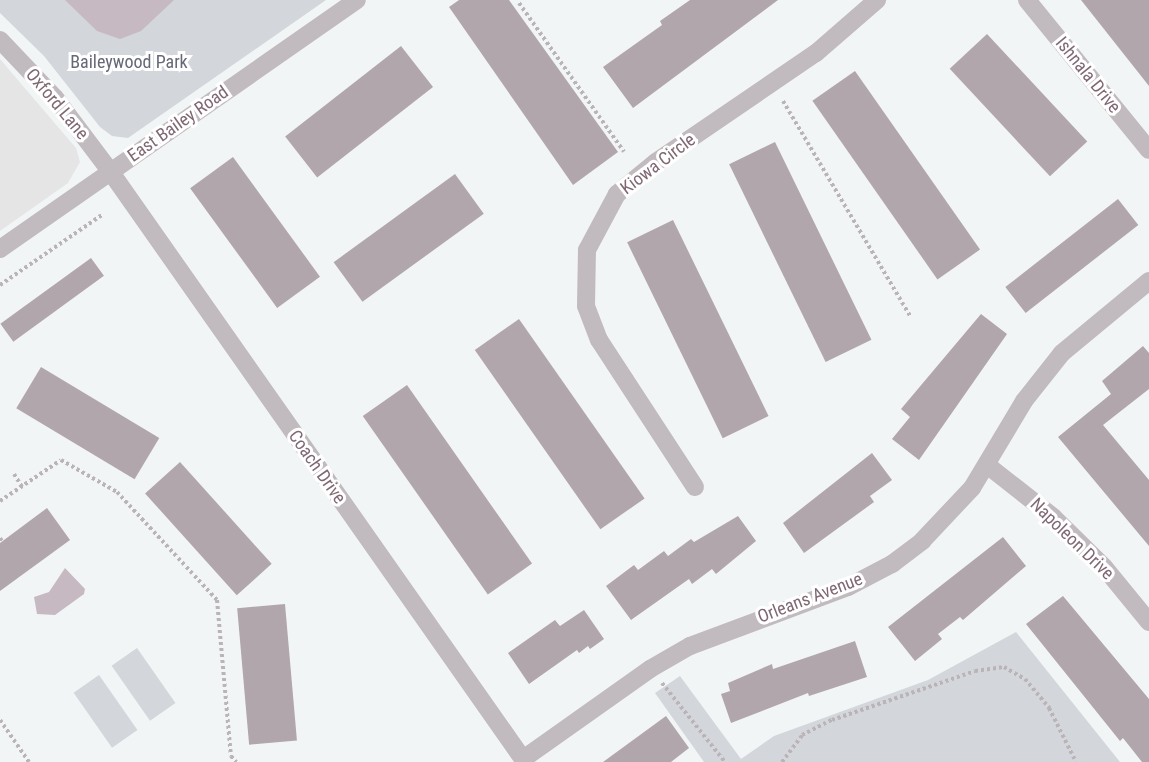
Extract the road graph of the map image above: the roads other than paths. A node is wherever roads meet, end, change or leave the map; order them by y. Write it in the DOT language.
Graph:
graph roads {
  1 [pos="357,0"];
  2 [pos="877,0"];
  3 [pos="1027,0"];
  4 [pos="0,40"];
  5 [pos="1149,150"];
  6 [pos="110,171"];
  7 [pos="0,249"];
  8 [pos="1149,281"];
  9 [pos="987,465"];
  10 [pos="695,487"];
  11 [pos="1149,622"];
  12 [pos="524,760"];
  1 -- 6 [label="street, East Bailey Road"];
  2 -- 10 [label="street, Kiowa Circle"];
  3 -- 5 [label="street, Ishnala Drive"];
  4 -- 6 [label="street, Oxford Lane"];
  6 -- 7 [label="street, East Bailey Road"];
  6 -- 12 [label="street, Coach Drive"];
  8 -- 9 [label="street, Orleans Avenue"];
  9 -- 11 [label="street, Napoleon Drive"];
  9 -- 12 [label="street, Orleans Avenue"];
}
